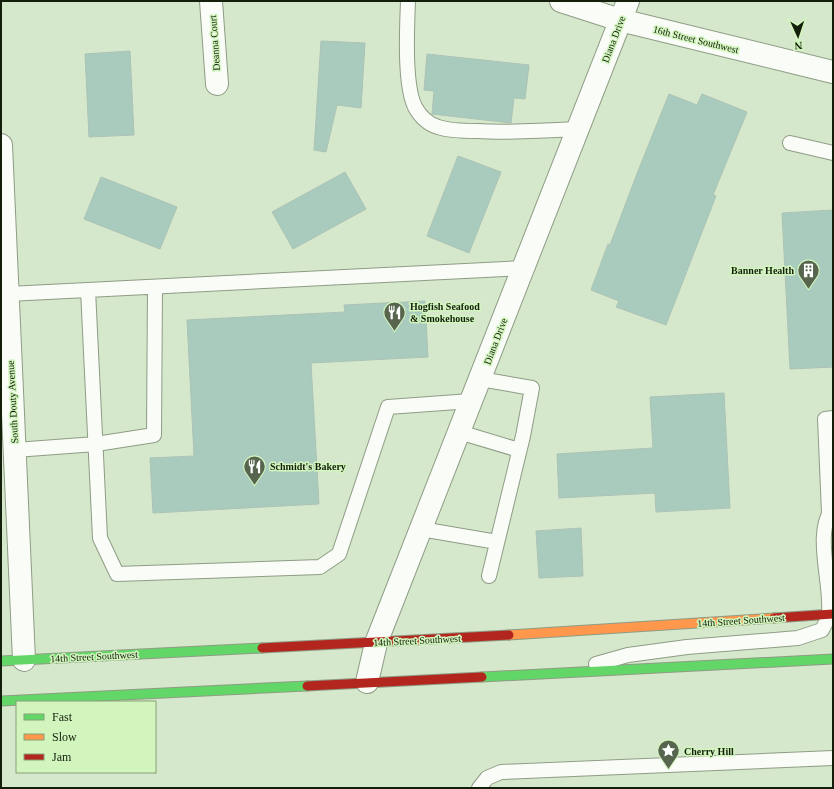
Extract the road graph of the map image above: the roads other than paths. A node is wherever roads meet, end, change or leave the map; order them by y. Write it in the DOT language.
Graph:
graph roads {
  1 [pos="211,1"];
  2 [pos="408,1"];
  3 [pos="561,1"];
  4 [pos="624,10"];
  5 [pos="833,72"];
  6 [pos="217,84"];
  7 [pos="578,129"];
  8 [pos="790,143"];
  9 [pos="1,145"];
  10 [pos="833,153"];
  11 [pos="523,268"];
  12 [pos="155,287"];
  13 [pos="88,290"];
  14 [pos="8,294"];
  15 [pos="480,379"];
  16 [pos="471,401"];
  17 [pos="833,418"];
  18 [pos="459,432"];
  19 [pos="96,444"];
  20 [pos="15,450"];
  21 [pos="519,450"];
  22 [pos="831,511"];
  23 [pos="421,529"];
  24 [pos="497,542"];
  25 [pos="489,576"];
  26 [pos="831,615"];
  27 [pos="376,643"];
  28 [pos="833,659"];
  29 [pos="24,660"];
  30 [pos="1,661"];
  31 [pos="566,672"];
  32 [pos="367,682"];
  33 [pos="1,701"];
  34 [pos="833,758"];
  35 [pos="479,788"];
  1 -- 6 [label="street, Deanna Court"];
  2 -- 7 [label="lane"];
  3 -- 4 [label="street, 16th Street Southwest"];
  4 -- 5 [label="street, 16th Street Southwest"];
  4 -- 7 [label="street, Diana Drive"];
  7 -- 11 [label="street, Diana Drive"];
  8 -- 10 [label="lane"];
  9 -- 14 [label="street, South Douty Avenue"];
  11 -- 12 [label="lane"];
  11 -- 15 [label="street, Diana Drive"];
  12 -- 13 [label="lane"];
  12 -- 19 [label="lane"];
  13 -- 14 [label="lane"];
  13 -- 19 [label="lane"];
  14 -- 20 [label="street, South Douty Avenue"];
  15 -- 16 [label="street, Diana Drive"];
  15 -- 21 [label="lane"];
  16 -- 18 [label="street, Diana Drive"];
  16 -- 19 [label="lane"];
  17 -- 22 [label="lane"];
  18 -- 21 [label="lane"];
  18 -- 23 [label="street, Diana Drive"];
  19 -- 20 [label="lane"];
  20 -- 29 [label="street, South Douty Avenue"];
  21 -- 24 [label="lane"];
  22 -- 26 [label="lane"];
  23 -- 24 [label="lane"];
  23 -- 27 [label="street, Diana Drive"];
  24 -- 25 [label="lane"];
  26 -- 27 [label="main road, 14th Street Southwest"];
  26 -- 31 [label="lane"];
  27 -- 29 [label="main road, 14th Street Southwest"];
  27 -- 32 [label="street, Diana Drive"];
  28 -- 31 [label="main road"];
  29 -- 30 [label="main road, 14th Street Southwest"];
  31 -- 32 [label="main road"];
  32 -- 33 [label="main road"];
  34 -- 35 [label="lane"];
}
